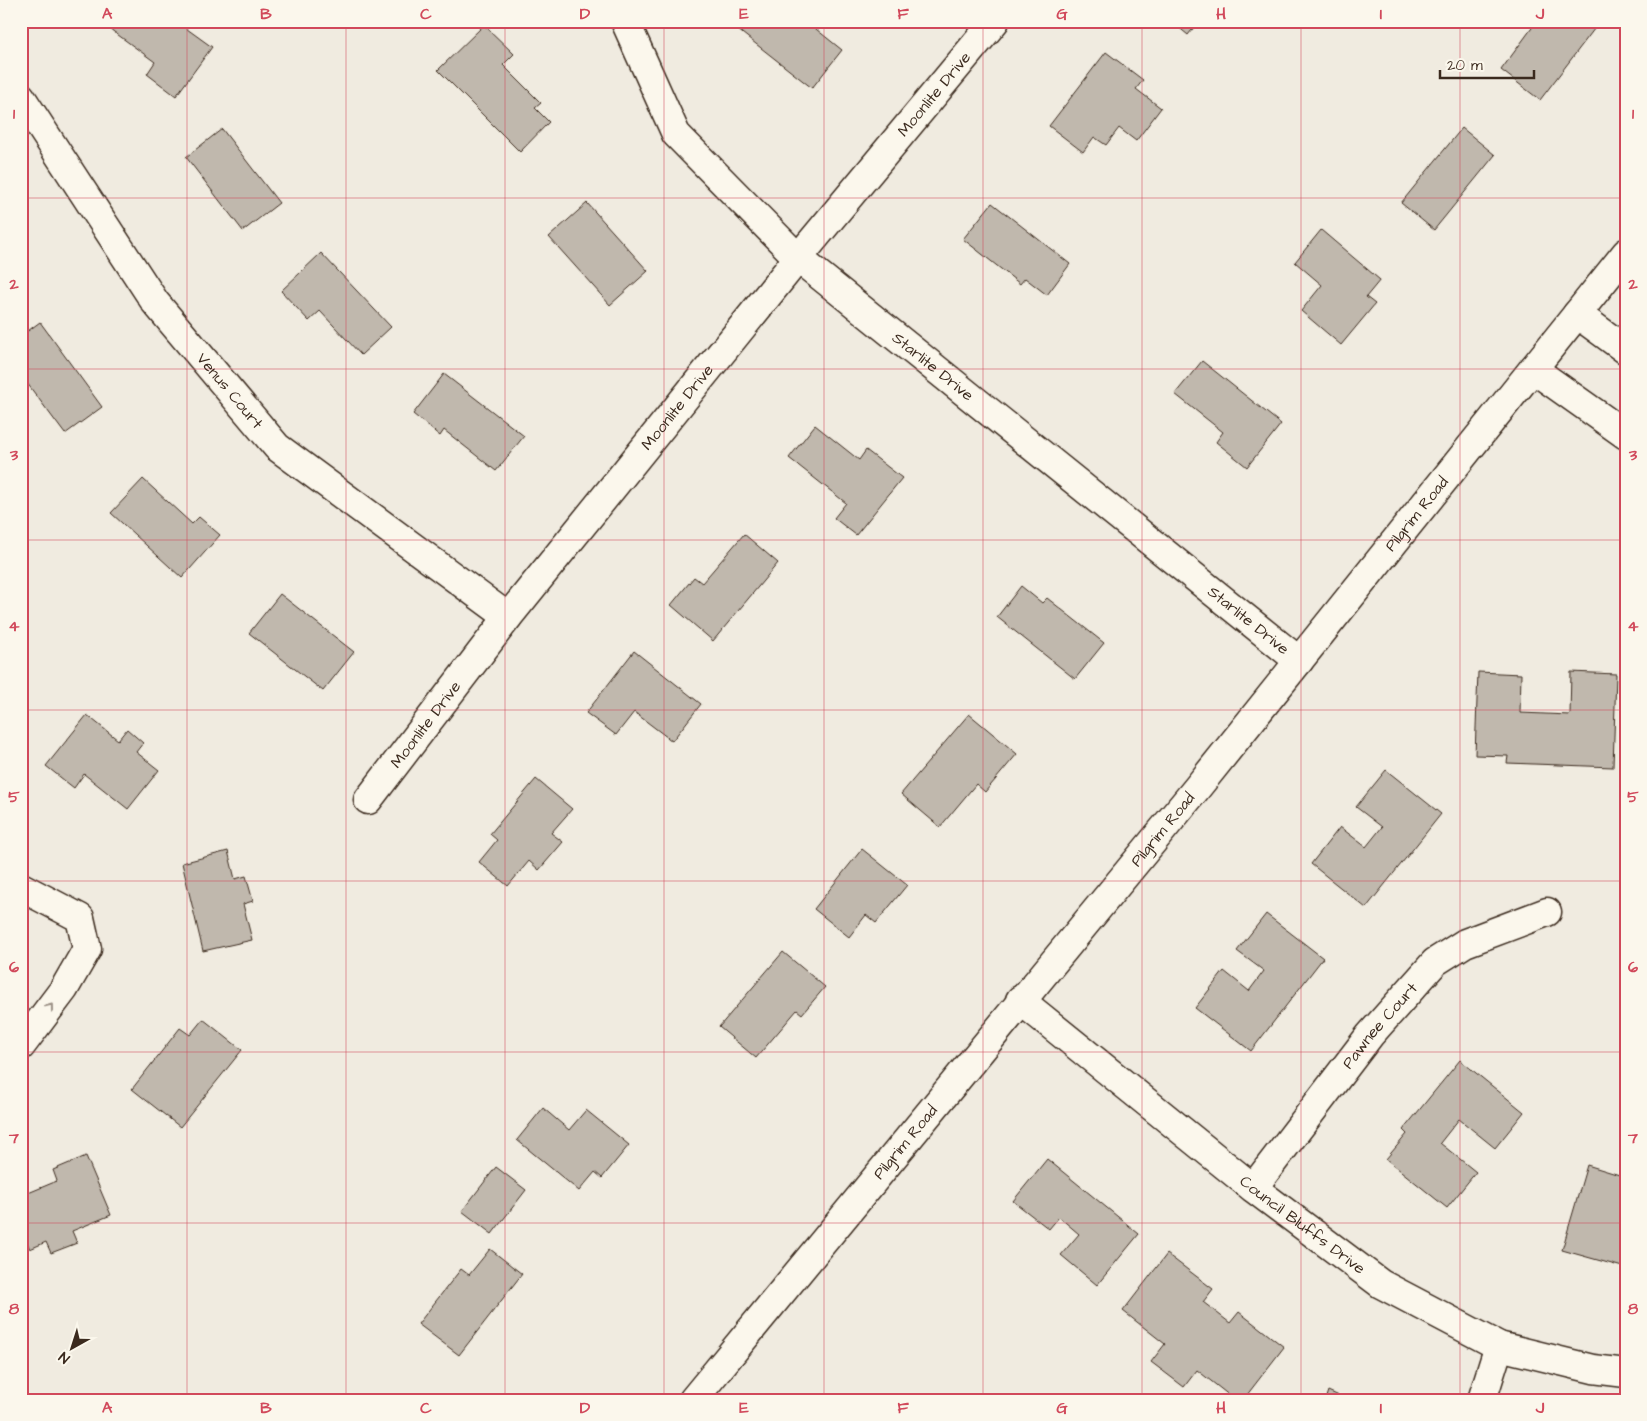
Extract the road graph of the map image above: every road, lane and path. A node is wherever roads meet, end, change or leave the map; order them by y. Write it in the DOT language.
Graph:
graph roads {
  1 [pos="625,21"];
  2 [pos="995,21"];
  3 [pos="21,97"];
  4 [pos="1626,253"];
  5 [pos="798,258"];
  6 [pos="1577,314"];
  7 [pos="1626,350"];
  8 [pos="1533,369"];
  9 [pos="1626,435"];
  10 [pos="508,617"];
  11 [pos="1299,661"];
  12 [pos="368,800"];
  13 [pos="21,887"];
  14 [pos="1547,912"];
  15 [pos="1020,1000"];
  16 [pos="21,1046"];
  17 [pos="1253,1188"];
  18 [pos="1498,1346"];
  19 [pos="1626,1373"];
  20 [pos="693,1400"];
  21 [pos="1482,1400"];
  1 -- 5 [label="street, Starlite Drive"];
  2 -- 5 [label="street, Moonlite Drive"];
  3 -- 10 [label="street, Venus Court"];
  4 -- 6 [label="street, Pilgrim Road"];
  5 -- 10 [label="street, Moonlite Drive"];
  5 -- 11 [label="street, Starlite Drive"];
  6 -- 7 [label="street"];
  6 -- 8 [label="street, Pilgrim Road"];
  8 -- 9 [label="street"];
  8 -- 11 [label="street, Pilgrim Road"];
  10 -- 12 [label="street, Moonlite Drive"];
  11 -- 15 [label="street, Pilgrim Road"];
  16 -- 13 [label="street, one-way"];
  14 -- 17 [label="street, Pawnee Court"];
  15 -- 17 [label="street, Council Bluffs Drive"];
  15 -- 20 [label="street, Pilgrim Road"];
  17 -- 18 [label="street, Council Bluffs Drive"];
  18 -- 19 [label="street, Council Bluffs Drive"];
  18 -- 21 [label="street"];
}
